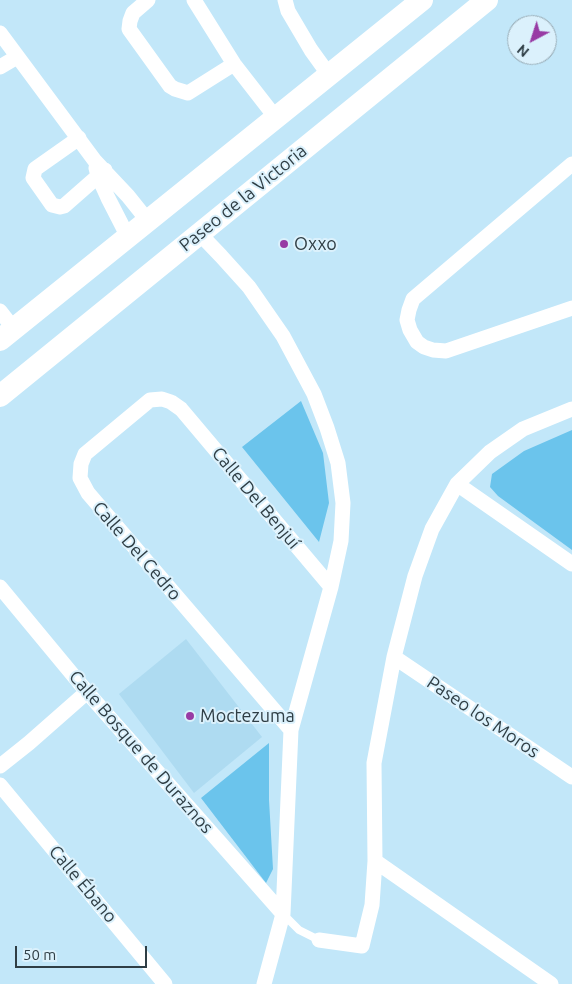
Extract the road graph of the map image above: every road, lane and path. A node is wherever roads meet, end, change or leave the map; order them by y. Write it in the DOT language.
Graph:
graph roads {
  1 [pos="148,0"];
  2 [pos="194,0"];
  3 [pos="285,0"];
  4 [pos="422,0"];
  5 [pos="487,0"];
  6 [pos="0,33"];
  7 [pos="17,57"];
  8 [pos="234,64"];
  9 [pos="0,68"];
  10 [pos="329,75"];
  11 [pos="276,118"];
  12 [pos="79,138"];
  13 [pos="571,167"];
  14 [pos="99,169"];
  15 [pos="148,221"];
  16 [pos="199,233"];
  17 [pos="128,237"];
  18 [pos="572,308"];
  19 [pos="0,311"];
  20 [pos="7,335"];
  21 [pos="0,396"];
  22 [pos="181,409"];
  23 [pos="572,409"];
  24 [pos="457,484"];
  25 [pos="572,564"];
  26 [pos="331,586"];
  27 [pos="0,587"];
  28 [pos="394,656"];
  29 [pos="87,692"];
  30 [pos="291,730"];
  31 [pos="0,766"];
  32 [pos="572,777"];
  33 [pos="0,785"];
  34 [pos="374,861"];
  35 [pos="284,914"];
  36 [pos="319,940"];
  37 [pos="166,984"];
  38 [pos="264,984"];
  39 [pos="551,984"];
  1 -- 8 [label="street"];
  2 -- 8 [label="street"];
  3 -- 10 [label="street"];
  4 -- 10 [label="main road"];
  5 -- 16 [label="main road, Paseo de la Victoria"];
  6 -- 7 [label="street"];
  7 -- 9 [label="street"];
  7 -- 12 [label="street"];
  8 -- 11 [label="street"];
  10 -- 11 [label="main road"];
  11 -- 15 [label="main road"];
  12 -- 14 [label="street"];
  12 -- 14 [label="street"];
  13 -- 18 [label="street"];
  14 -- 15 [label="street"];
  14 -- 17 [label="street"];
  15 -- 17 [label="main road"];
  16 -- 21 [label="main road, Paseo de la Victoria"];
  16 -- 26 [label="street"];
  17 -- 20 [label="main road"];
  19 -- 20 [label="street"];
  22 -- 26 [label="street, Calle Del Benjuí"];
  22 -- 30 [label="street, Calle Del Cedro"];
  23 -- 24 [label="street"];
  24 -- 25 [label="street"];
  24 -- 28 [label="street"];
  26 -- 30 [label="street"];
  27 -- 29 [label="street, Calle Bosque de Duraznos"];
  28 -- 32 [label="street, Paseo los Moros"];
  28 -- 34 [label="street"];
  29 -- 31 [label="street"];
  29 -- 35 [label="street, Calle Bosque de Duraznos"];
  30 -- 35 [label="street"];
  33 -- 37 [label="street, Calle Ébano"];
  34 -- 36 [label="street"];
  34 -- 39 [label="street"];
  35 -- 36 [label="lane"];
  35 -- 38 [label="street"];
}
